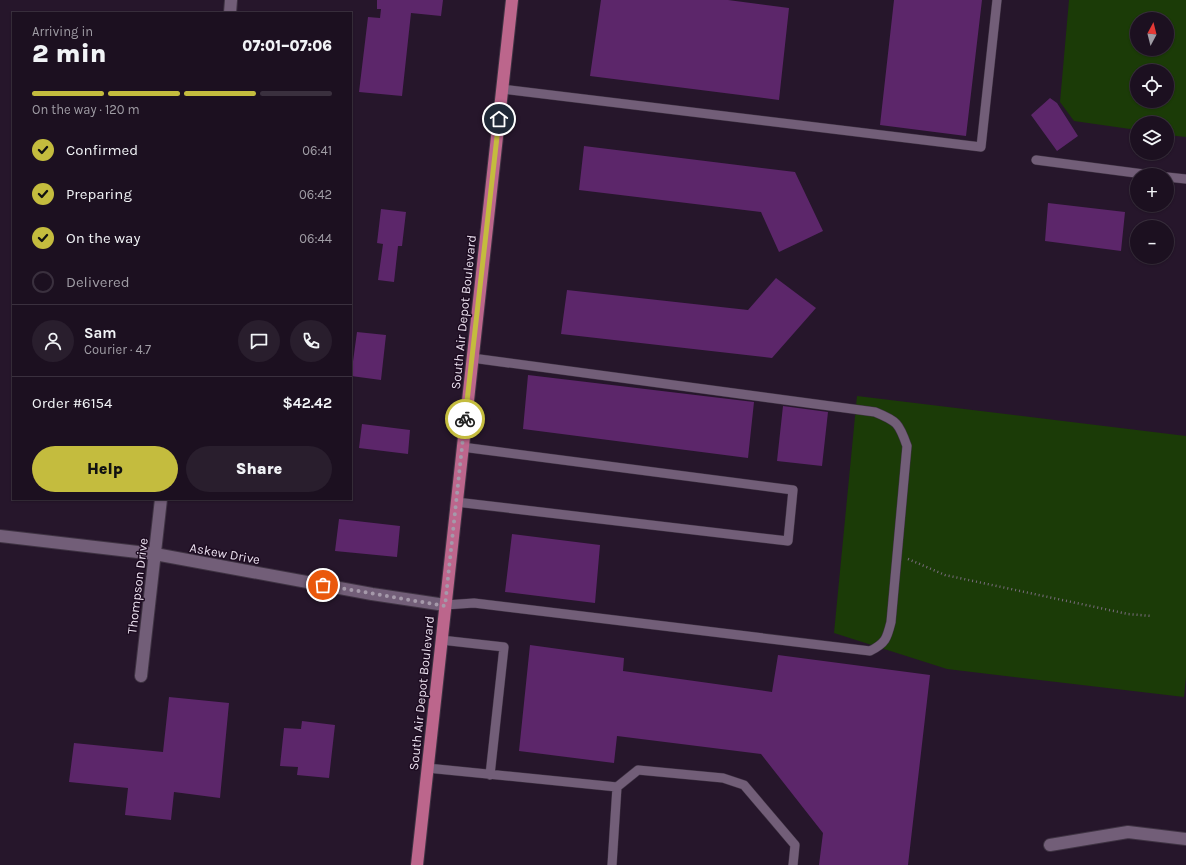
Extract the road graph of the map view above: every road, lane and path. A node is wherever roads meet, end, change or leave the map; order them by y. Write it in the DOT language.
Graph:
graph roads {
  1 [pos="231,0"];
  2 [pos="512,0"];
  3 [pos="997,0"];
  4 [pos="230,12"];
  5 [pos="502,89"];
  6 [pos="1036,160"];
  7 [pos="1130,172"];
  8 [pos="1174,178"];
  9 [pos="1186,180"];
  10 [pos="472,358"];
  11 [pos="462,447"];
  12 [pos="161,500"];
  13 [pos="456,502"];
  14 [pos="0,536"];
  15 [pos="156,554"];
  16 [pos="897,554"];
  17 [pos="445,606"];
  18 [pos="1151,616"];
  19 [pos="441,640"];
  20 [pos="141,676"];
  21 [pos="427,768"];
  22 [pos="490,775"];
  23 [pos="617,787"];
  24 [pos="1186,839"];
  25 [pos="1050,844"];
  26 [pos="417,865"];
  27 [pos="612,865"];
  28 [pos="793,865"];
  1 -- 4 [label="street"];
  2 -- 5 [label="main road, South Air Depot Boulevard"];
  3 -- 5 [label="lane"];
  5 -- 10 [label="main road, South Air Depot Boulevard"];
  6 -- 7 [label="lane"];
  8 -- 9 [label="lane"];
  10 -- 11 [label="main road, South Air Depot Boulevard"];
  10 -- 16 [label="lane"];
  11 -- 13 [label="main road, South Air Depot Boulevard"];
  11 -- 13 [label="lane"];
  12 -- 15 [label="street, Thompson Drive"];
  13 -- 17 [label="main road, South Air Depot Boulevard"];
  14 -- 15 [label="street, Askew Drive"];
  15 -- 17 [label="street, Askew Drive"];
  15 -- 20 [label="street, Thompson Drive"];
  16 -- 17 [label="lane"];
  16 -- 18 [label="path"];
  17 -- 19 [label="main road, South Air Depot Boulevard"];
  19 -- 21 [label="main road, South Air Depot Boulevard"];
  19 -- 22 [label="lane"];
  21 -- 22 [label="lane"];
  21 -- 26 [label="main road, South Air Depot Boulevard"];
  22 -- 23 [label="lane"];
  23 -- 27 [label="lane"];
  23 -- 28 [label="lane"];
  24 -- 25 [label="street"];
}
